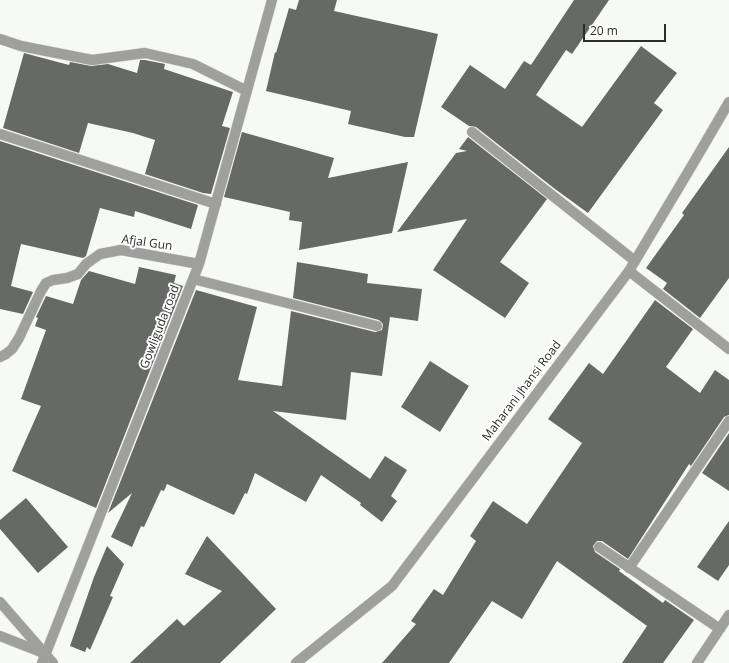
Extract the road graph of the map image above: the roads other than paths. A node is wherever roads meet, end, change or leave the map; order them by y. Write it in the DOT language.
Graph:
graph roads {
  1 [pos="272,0"];
  2 [pos="0,39"];
  3 [pos="247,91"];
  4 [pos="729,102"];
  5 [pos="472,132"];
  6 [pos="0,134"];
  7 [pos="216,204"];
  8 [pos="635,260"];
  9 [pos="199,264"];
  10 [pos="629,271"];
  11 [pos="193,279"];
  12 [pos="378,326"];
  13 [pos="729,349"];
  14 [pos="0,357"];
  15 [pos="729,421"];
  16 [pos="599,547"];
  17 [pos="630,568"];
  18 [pos="0,602"];
  19 [pos="729,615"];
  20 [pos="720,629"];
  21 [pos="0,636"];
  22 [pos="44,658"];
  23 [pos="53,663"];
  24 [pos="296,663"];
  25 [pos="697,663"];
  1 -- 3 [label="street, Gowliguda road"];
  2 -- 3 [label="street"];
  3 -- 7 [label="street, Gowliguda road"];
  4 -- 8 [label="street, Maharani Jhansi Road"];
  5 -- 8 [label="street"];
  6 -- 7 [label="street"];
  7 -- 9 [label="street, Gowliguda road"];
  8 -- 10 [label="street, Maharani Jhansi Road"];
  9 -- 11 [label="street, Gowliguda road"];
  9 -- 14 [label="street, Afjal Gun"];
  10 -- 13 [label="street"];
  10 -- 24 [label="street, Maharani Jhansi Road"];
  11 -- 12 [label="street"];
  11 -- 22 [label="street, Gowliguda road"];
  15 -- 17 [label="street"];
  16 -- 17 [label="street"];
  17 -- 20 [label="street"];
  18 -- 22 [label="street"];
  19 -- 20 [label="street"];
  20 -- 25 [label="street"];
  21 -- 22 [label="street"];
  22 -- 23 [label="street"];
}
